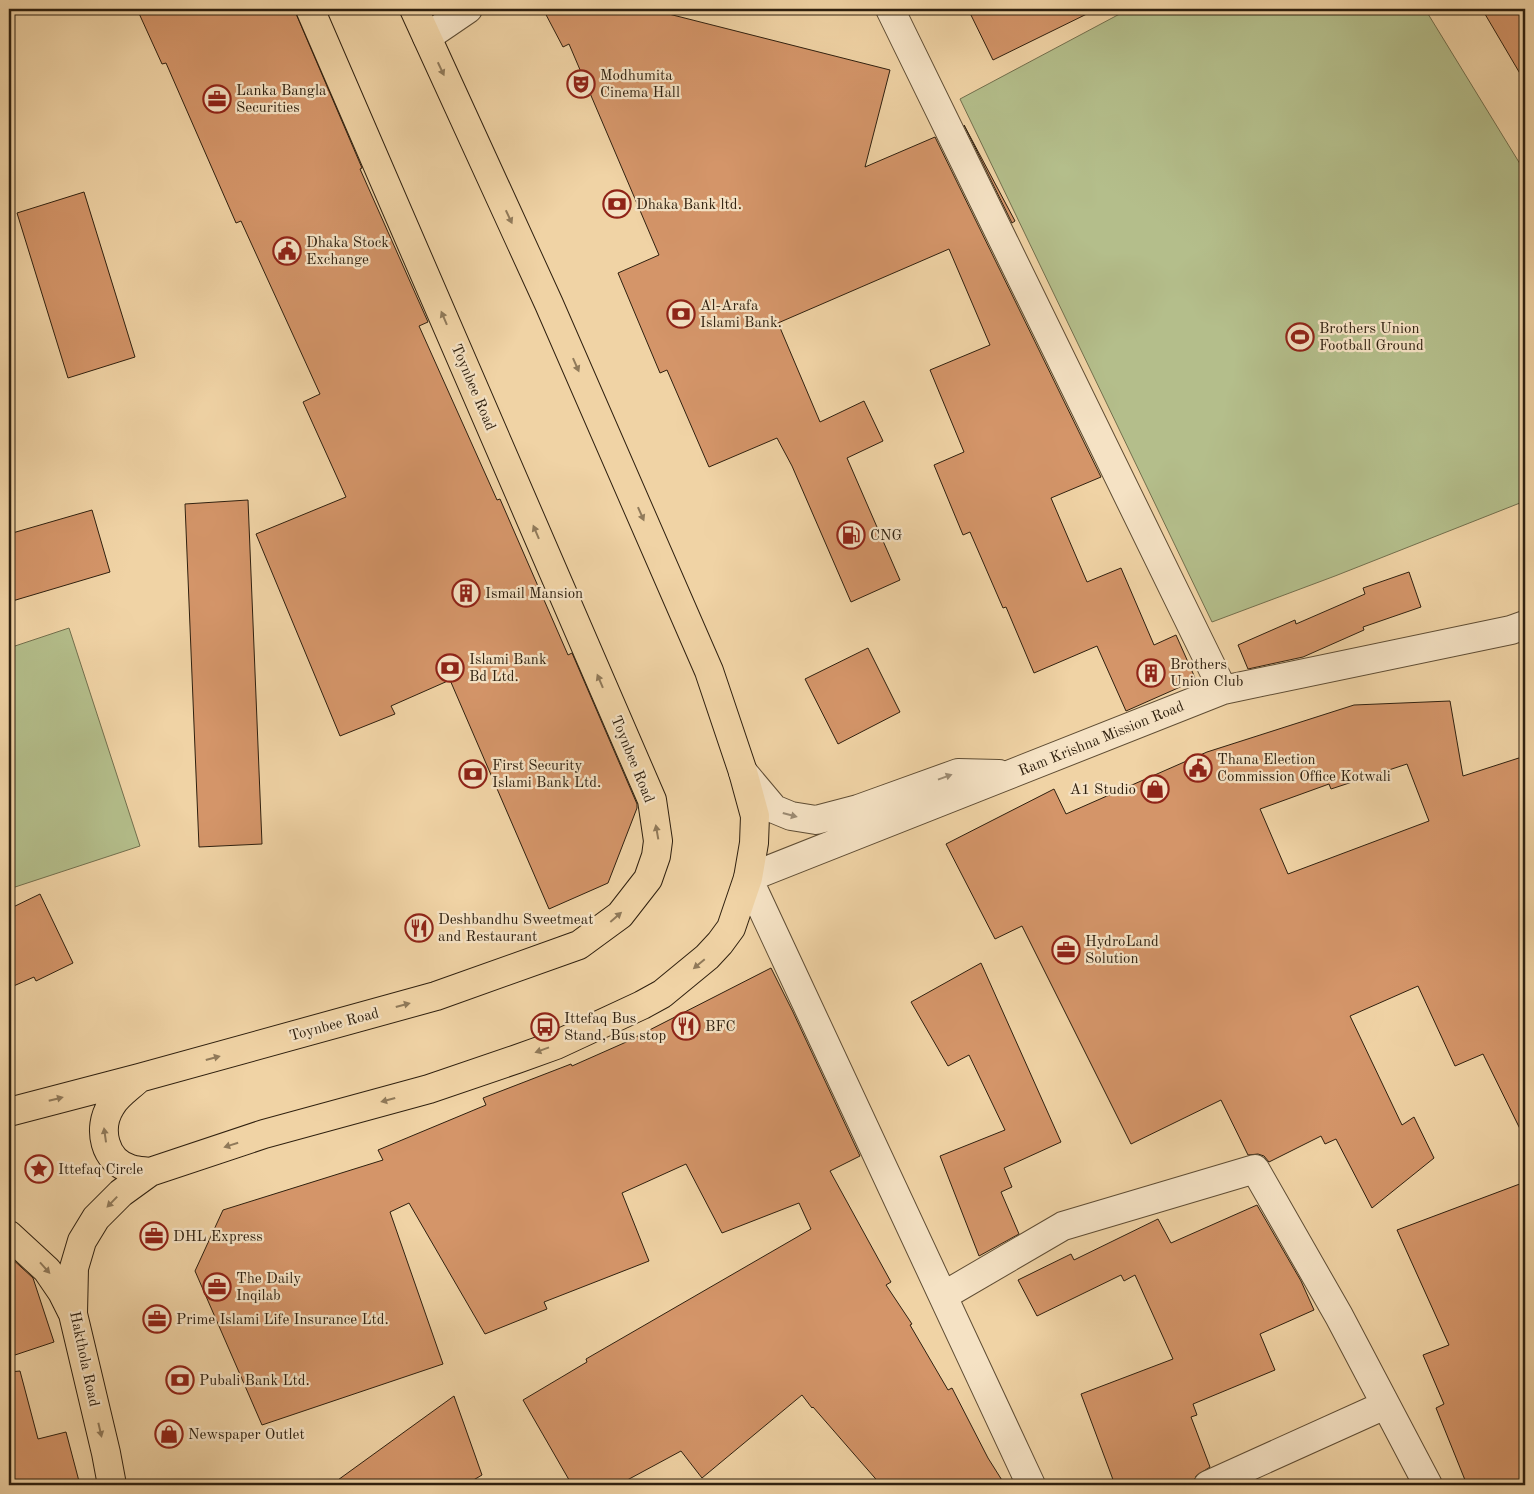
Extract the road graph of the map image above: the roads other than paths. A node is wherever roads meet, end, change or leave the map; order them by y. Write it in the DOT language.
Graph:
graph roads {
  1 [pos="310,9"];
  2 [pos="414,9"];
  3 [pos="468,9"];
  4 [pos="890,9"];
  5 [pos="427,37"];
  6 [pos="1525,625"];
  7 [pos="1223,690"];
  8 [pos="743,772"];
  9 [pos="1009,775"];
  10 [pos="748,878"];
  11 [pos="139,1078"];
  12 [pos="9,1112"];
  13 [pos="150,1172"];
  14 [pos="9,1236"];
  15 [pos="943,1296"];
  16 [pos="73,1314"];
  17 [pos="1386,1405"];
  18 [pos="112,1485"];
  19 [pos="1031,1485"];
  20 [pos="1208,1485"];
  21 [pos="1428,1485"];
  11 -- 1 [label="main road, Toynbee Road, one-way"];
  2 -- 5 [label="main road"];
  3 -- 5 [label="street"];
  4 -- 7 [label="street"];
  5 -- 8 [label="main road, one-way"];
  6 -- 7 [label="street, Ram Krishna Mission Road"];
  7 -- 9 [label="street, Ram Krishna Mission Road"];
  8 -- 9 [label="street, one-way"];
  8 -- 10 [label="main road"];
  9 -- 10 [label="street, Ram Krishna Mission Road"];
  10 -- 13 [label="main road, one-way"];
  10 -- 15 [label="street"];
  12 -- 11 [label="main road, Toynbee Road, one-way"];
  13 -- 11 [label="main road, one-way"];
  13 -- 16 [label="main road, Hakthola Road, one-way"];
  14 -- 16 [label="main road, one-way"];
  15 -- 17 [label="street"];
  15 -- 19 [label="street"];
  16 -- 18 [label="main road, Hakthola Road, one-way"];
  17 -- 20 [label="street"];
  17 -- 21 [label="street"];
}
